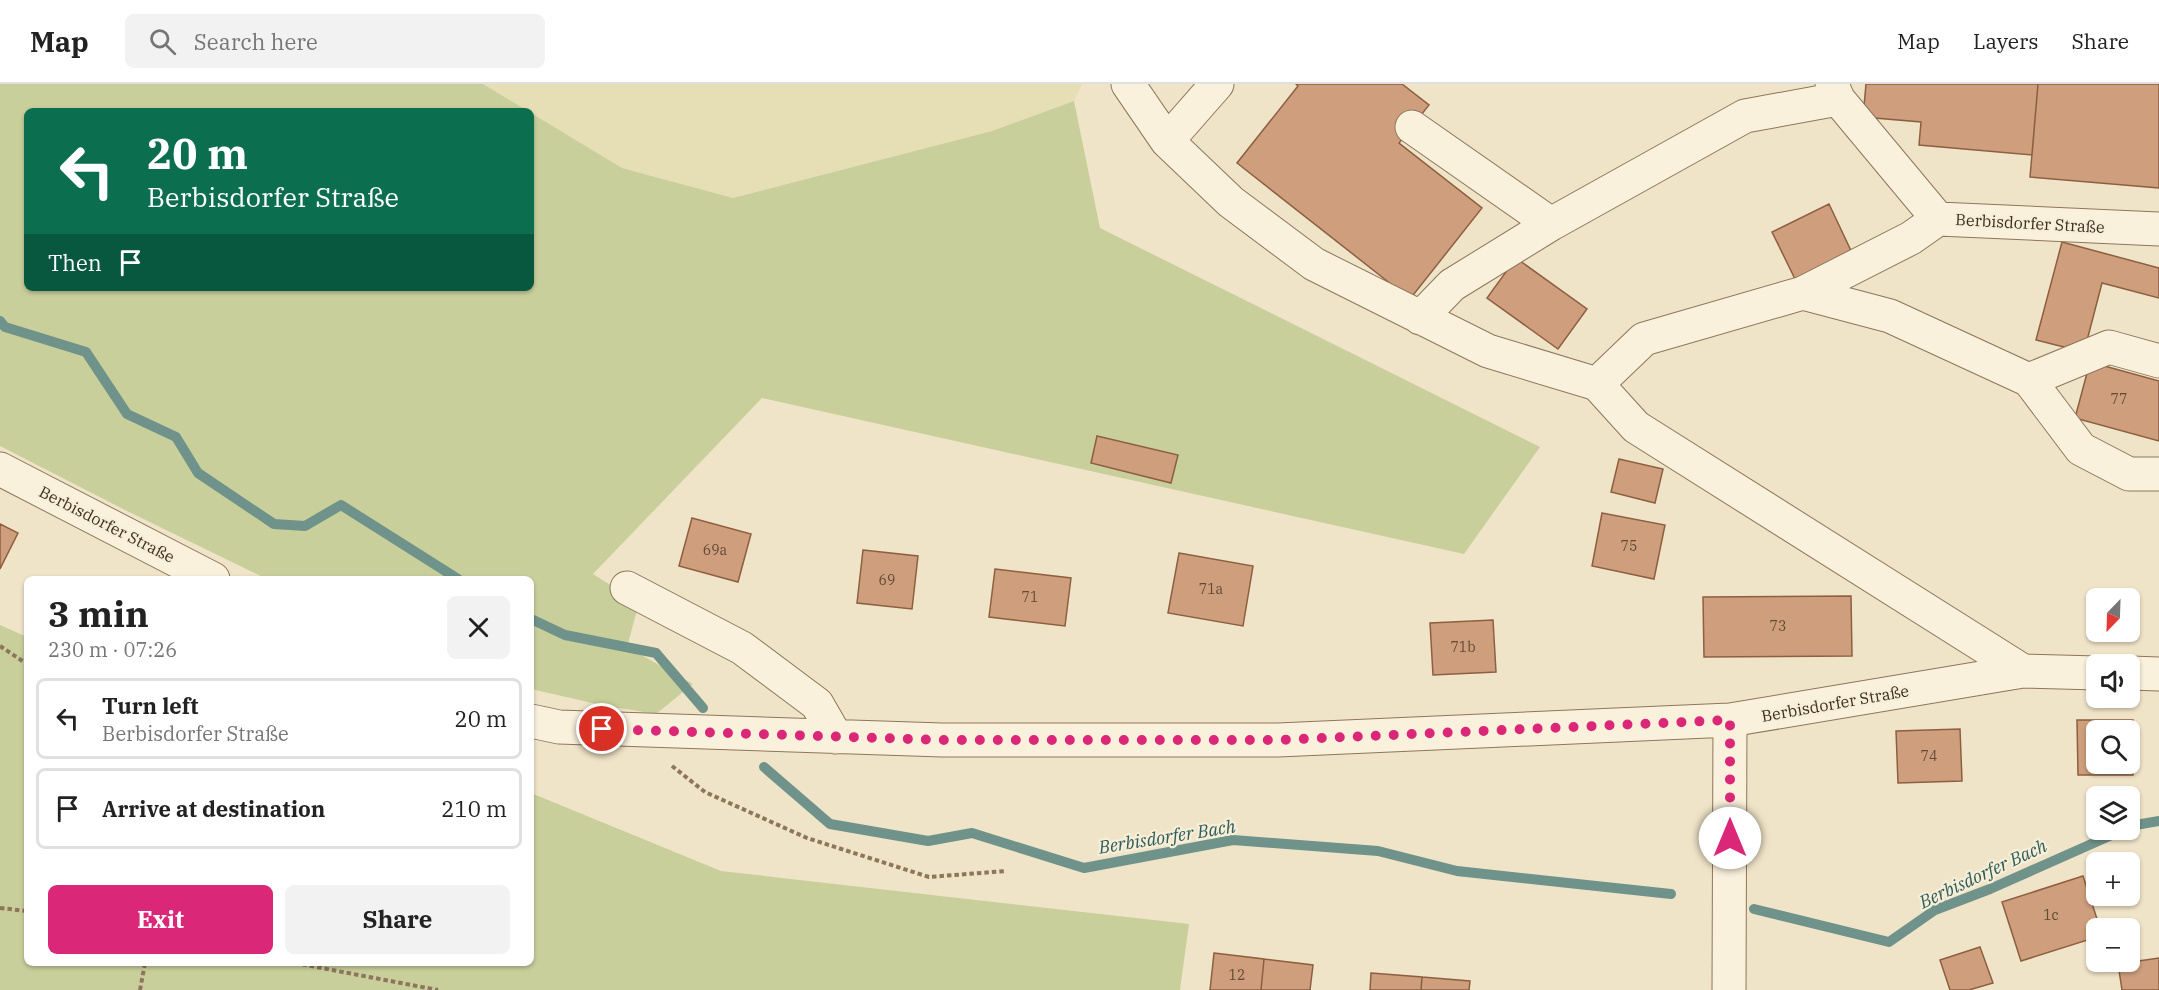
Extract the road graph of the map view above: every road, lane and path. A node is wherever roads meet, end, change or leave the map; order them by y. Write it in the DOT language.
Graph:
graph roads {
  1 [pos="1128,84"];
  2 [pos="1218,84"];
  3 [pos="1835,91"];
  4 [pos="1412,127"];
  5 [pos="1167,141"];
  6 [pos="1938,219"];
  7 [pos="1551,224"];
  8 [pos="2159,229"];
  9 [pos="1803,293"];
  10 [pos="1420,318"];
  11 [pos="2159,361"];
  12 [pos="2029,380"];
  13 [pos="1597,384"];
  14 [pos="0,469"];
  15 [pos="2159,474"];
  16 [pos="207,576"];
  17 [pos="627,588"];
  18 [pos="0,646"];
  19 [pos="24,662"];
  20 [pos="2024,671"];
  21 [pos="2086,673"];
  22 [pos="2140,673"];
  23 [pos="2159,674"];
  24 [pos="1730,720"];
  25 [pos="534,722"];
  26 [pos="836,737"];
  27 [pos="669,764"];
  28 [pos="1006,871"];
  29 [pos="0,908"];
  30 [pos="24,911"];
  31 [pos="144,966"];
  32 [pos="311,966"];
  33 [pos="140,990"];
  34 [pos="438,990"];
  35 [pos="1729,990"];
  1 -- 5 [label="street"];
  2 -- 5 [label="street"];
  3 -- 6 [label="street"];
  3 -- 7 [label="street"];
  4 -- 7 [label="street"];
  5 -- 10 [label="street"];
  6 -- 8 [label="street, Berbisdorfer Straße"];
  6 -- 9 [label="street, Berbisdorfer Straße"];
  7 -- 10 [label="street"];
  9 -- 12 [label="street"];
  9 -- 13 [label="street, Berbisdorfer Straße"];
  10 -- 13 [label="street"];
  11 -- 12 [label="street"];
  12 -- 15 [label="street"];
  13 -- 20 [label="street"];
  14 -- 16 [label="street, Berbisdorfer Straße"];
  17 -- 26 [label="street"];
  18 -- 19 [label="path"];
  20 -- 21 [label="street, Berbisdorfer Straße"];
  20 -- 24 [label="street, Berbisdorfer Straße"];
  22 -- 23 [label="street"];
  24 -- 26 [label="street, Berbisdorfer Straße"];
  24 -- 35 [label="street"];
  25 -- 26 [label="street, Berbisdorfer Straße"];
  27 -- 28 [label="path"];
  29 -- 30 [label="path"];
  31 -- 33 [label="path"];
  32 -- 34 [label="path"];
}
